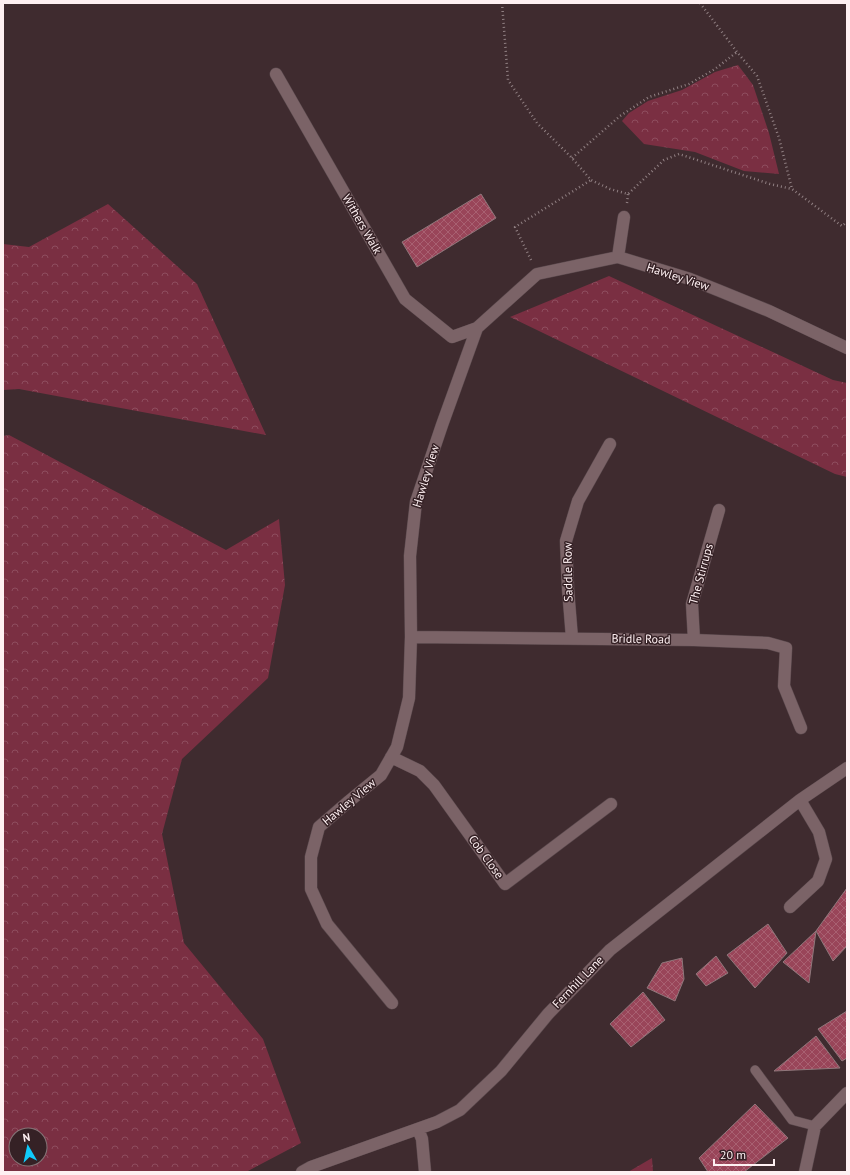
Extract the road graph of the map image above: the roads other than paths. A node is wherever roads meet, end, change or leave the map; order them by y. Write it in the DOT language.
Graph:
graph roads {
  1 [pos="276,74"];
  2 [pos="624,217"];
  3 [pos="618,257"];
  4 [pos="477,328"];
  5 [pos="847,348"];
  6 [pos="610,444"];
  7 [pos="719,510"];
  8 [pos="411,637"];
  9 [pos="572,638"];
  10 [pos="694,640"];
  11 [pos="801,728"];
  12 [pos="391,757"];
  13 [pos="847,768"];
  14 [pos="800,800"];
  15 [pos="611,804"];
  16 [pos="790,907"];
  17 [pos="392,1004"];
  18 [pos="755,1070"];
  19 [pos="847,1093"];
  20 [pos="815,1126"];
  21 [pos="418,1129"];
  22 [pos="302,1172"];
  23 [pos="425,1172"];
  24 [pos="805,1172"];
  1 -- 4 [label="street, Withers Walk"];
  2 -- 3 [label="street"];
  3 -- 4 [label="street, Hawley View"];
  3 -- 5 [label="street, Hawley View"];
  4 -- 8 [label="street, Hawley View"];
  6 -- 9 [label="street, Saddle Row"];
  7 -- 10 [label="street, The Stirrups"];
  8 -- 9 [label="street, Bridle Road"];
  8 -- 12 [label="street, Hawley View"];
  9 -- 10 [label="street, Bridle Road"];
  10 -- 11 [label="street, Bridle Road"];
  12 -- 15 [label="street, Cob Close"];
  12 -- 17 [label="street, Hawley View"];
  13 -- 14 [label="street, Fernhill Lane"];
  14 -- 16 [label="street"];
  14 -- 21 [label="street, Fernhill Lane"];
  18 -- 20 [label="lane"];
  19 -- 20 [label="street"];
  20 -- 24 [label="street"];
  21 -- 22 [label="street, Fernhill Lane"];
  21 -- 23 [label="street"];
}
